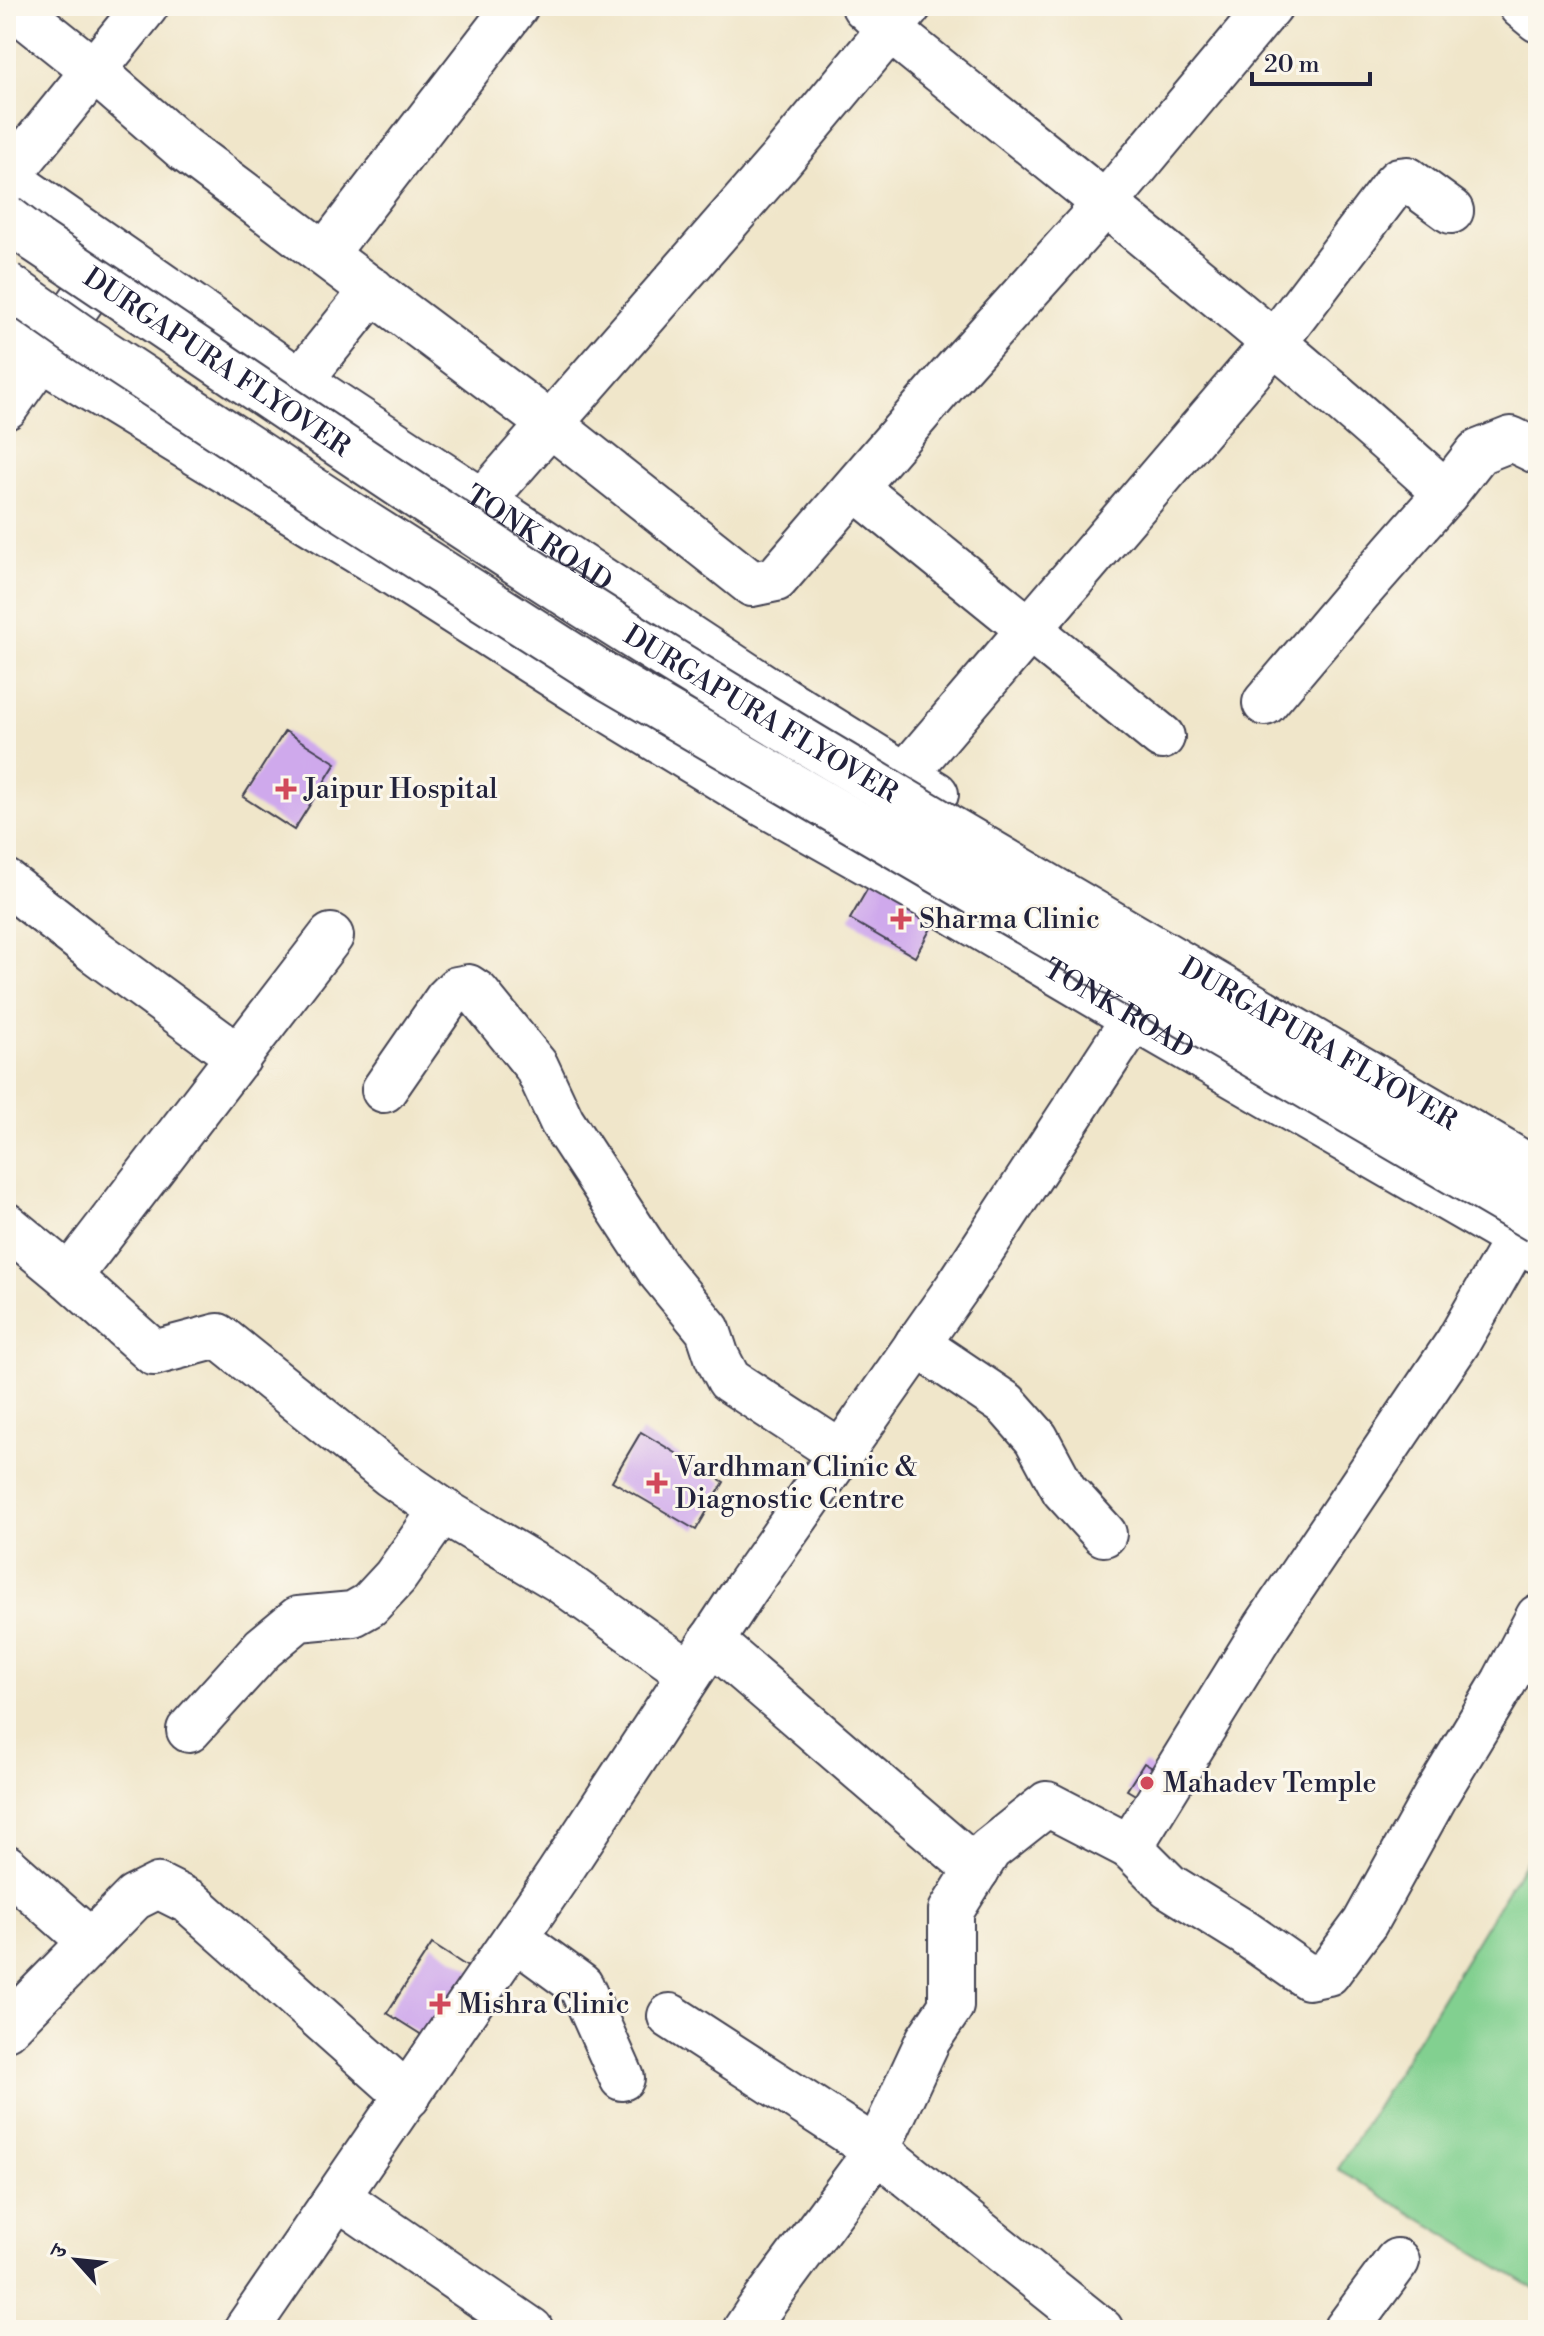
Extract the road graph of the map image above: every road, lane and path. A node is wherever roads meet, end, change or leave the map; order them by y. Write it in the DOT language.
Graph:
graph roads {
  1 [pos="13,6"];
  2 [pos="146,6"];
  3 [pos="516,6"];
  4 [pos="1270,6"];
  5 [pos="888,14"];
  6 [pos="93,70"];
  7 [pos="6,178"];
  8 [pos="1105,204"];
  9 [pos="1451,211"];
  10 [pos="6,217"];
  11 [pos="115,253"];
  12 [pos="325,254"];
  13 [pos="6,284"];
  14 [pos="373,290"];
  15 [pos="1274,343"];
  16 [pos="23,348"];
  17 [pos="300,381"];
  18 [pos="6,407"];
  19 [pos="550,424"];
  20 [pos="1538,452"];
  21 [pos="855,488"];
  22 [pos="1446,493"];
  23 [pos="483,501"];
  24 [pos="1029,630"];
  25 [pos="1265,703"];
  26 [pos="1162,737"];
  27 [pos="904,776"];
  28 [pos="6,882"];
  29 [pos="331,936"];
  30 [pos="1134,1018"];
  31 [pos="239,1057"];
  32 [pos="384,1090"];
  33 [pos="1538,1148"];
  34 [pos="1538,1172"];
  35 [pos="6,1225"];
  36 [pos="1533,1230"];
  37 [pos="69,1277"];
  38 [pos="917,1344"];
  39 [pos="841,1453"];
  40 [pos="442,1510"];
  41 [pos="1104,1534"];
  42 [pos="1538,1617"];
  43 [pos="701,1657"];
  44 [pos="189,1730"];
  45 [pos="1130,1847"];
  46 [pos="6,1867"];
  47 [pos="977,1870"];
  48 [pos="515,1938"];
  49 [pos="90,1941"];
  50 [pos="670,2016"];
  51 [pos="6,2028"];
  52 [pos="622,2078"];
  53 [pos="408,2096"];
  54 [pos="877,2150"];
  55 [pos="339,2198"];
  56 [pos="1397,2261"];
  57 [pos="246,2330"];
  58 [pos="531,2330"];
  59 [pos="745,2330"];
  60 [pos="1101,2330"];
  61 [pos="1346,2330"];
  1 -- 6 [label="street"];
  2 -- 6 [label="street"];
  3 -- 12 [label="street"];
  4 -- 8 [label="street"];
  5 -- 8 [label="street"];
  5 -- 19 [label="street"];
  6 -- 7 [label="street"];
  6 -- 12 [label="street"];
  7 -- 11 [label="street, TONK ROAD"];
  8 -- 15 [label="street"];
  8 -- 21 [label="street"];
  9 -- 15 [label="street"];
  10 -- 34 [label="street, DURGAPURA FLYOVER, bridge"];
  11 -- 16 [label="street"];
  11 -- 17 [label="street, TONK ROAD"];
  12 -- 14 [label="street"];
  13 -- 36 [label="street, DURGAPURA FLYOVER, bridge"];
  14 -- 17 [label="street"];
  14 -- 19 [label="street"];
  15 -- 22 [label="street"];
  15 -- 24 [label="street"];
  16 -- 18 [label="street"];
  16 -- 30 [label="street, TONK ROAD"];
  17 -- 23 [label="street, TONK ROAD"];
  19 -- 21 [label="street"];
  19 -- 23 [label="street"];
  20 -- 22 [label="street"];
  21 -- 24 [label="street"];
  22 -- 25 [label="street"];
  23 -- 27 [label="street, TONK ROAD"];
  24 -- 26 [label="street"];
  24 -- 27 [label="street"];
  27 -- 33 [label="street, TONK ROAD"];
  28 -- 31 [label="street"];
  29 -- 31 [label="street"];
  30 -- 36 [label="street, TONK ROAD"];
  30 -- 38 [label="street"];
  31 -- 37 [label="street"];
  32 -- 39 [label="street"];
  35 -- 37 [label="street"];
  36 -- 45 [label="street"];
  37 -- 40 [label="street"];
  38 -- 39 [label="street"];
  38 -- 41 [label="street"];
  39 -- 43 [label="street"];
  40 -- 43 [label="street"];
  40 -- 44 [label="street"];
  42 -- 45 [label="street"];
  43 -- 47 [label="street"];
  43 -- 48 [label="street"];
  45 -- 47 [label="street"];
  46 -- 49 [label="street"];
  47 -- 54 [label="street"];
  48 -- 52 [label="street"];
  48 -- 53 [label="street"];
  49 -- 51 [label="street"];
  49 -- 53 [label="street"];
  50 -- 54 [label="street"];
  53 -- 55 [label="street"];
  54 -- 59 [label="street"];
  54 -- 60 [label="street"];
  55 -- 57 [label="street"];
  55 -- 58 [label="street"];
  56 -- 61 [label="street"];
}
